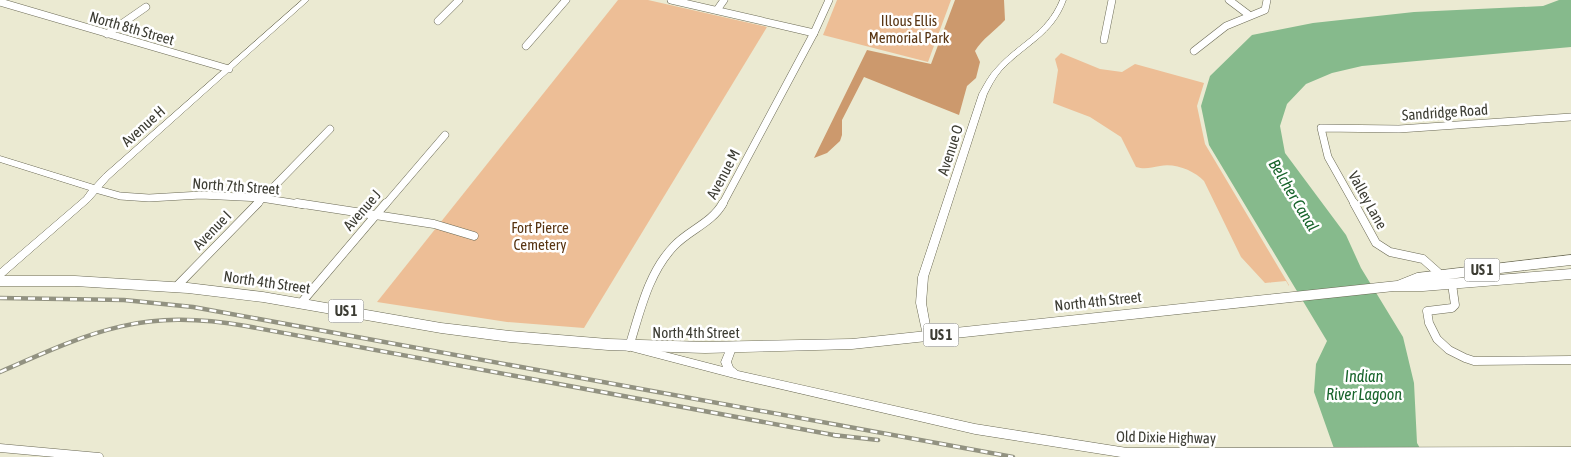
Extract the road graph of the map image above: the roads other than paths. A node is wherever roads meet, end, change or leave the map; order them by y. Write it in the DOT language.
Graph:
graph roads {
  1 [pos="303,0"];
  2 [pos="459,0"];
  3 [pos="566,0"];
  4 [pos="671,0"];
  5 [pos="724,0"];
  6 [pos="829,0"];
  7 [pos="1063,0"];
  8 [pos="1112,0"];
  9 [pos="1229,0"];
  10 [pos="1267,0"];
  11 [pos="0,2"];
  12 [pos="146,7"];
  13 [pos="717,10"];
  14 [pos="1249,15"];
  15 [pos="438,21"];
  16 [pos="107,34"];
  17 [pos="814,34"];
  18 [pos="1104,40"];
  19 [pos="526,46"];
  20 [pos="1194,51"];
  21 [pos="229,69"];
  22 [pos="1571,117"];
  23 [pos="1321,128"];
  24 [pos="330,129"];
  25 [pos="445,135"];
  26 [pos="0,159"];
  27 [pos="95,189"];
  28 [pos="261,198"];
  29 [pos="374,216"];
  30 [pos="474,236"];
  31 [pos="1571,260"];
  32 [pos="0,274"];
  33 [pos="1571,274"];
  34 [pos="1441,275"];
  35 [pos="0,281"];
  36 [pos="1452,284"];
  37 [pos="177,286"];
  38 [pos="1394,286"];
  39 [pos="302,303"];
  40 [pos="927,337"];
  41 [pos="629,347"];
  42 [pos="731,348"];
  43 [pos="1571,360"];
  44 [pos="738,375"];
  45 [pos="0,448"];
  46 [pos="1571,452"];
  47 [pos="1327,453"];
  48 [pos="1429,453"];
  49 [pos="99,457"];
  1 -- 21 [label="street, Avenue H"];
  2 -- 15 [label="street"];
  3 -- 19 [label="street"];
  4 -- 13 [label="street"];
  5 -- 13 [label="street"];
  6 -- 17 [label="street, Avenue M"];
  7 -- 40 [label="street, Avenue O"];
  8 -- 18 [label="street"];
  9 -- 14 [label="street"];
  10 -- 14 [label="street"];
  11 -- 16 [label="street, North 8th Street"];
  12 -- 16 [label="street"];
  13 -- 17 [label="street"];
  14 -- 20 [label="street"];
  16 -- 21 [label="street, North 8th Street"];
  17 -- 41 [label="street, Avenue M"];
  21 -- 27 [label="street, Avenue H"];
  22 -- 23 [label="street, Sandridge Road"];
  23 -- 34 [label="street, Valley Lane"];
  24 -- 28 [label="street, Avenue I"];
  25 -- 29 [label="street, Avenue J"];
  26 -- 27 [label="street, North 7th Street"];
  27 -- 28 [label="street, North 7th Street"];
  27 -- 32 [label="street, Avenue H"];
  28 -- 29 [label="street, North 7th Street"];
  28 -- 37 [label="street, Avenue I"];
  29 -- 30 [label="street, North 7th Street"];
  29 -- 39 [label="street, Avenue J"];
  31 -- 34 [label="main road, US 1"];
  33 -- 36 [label="main road, US 1"];
  34 -- 38 [label="main road, US 1"];
  35 -- 37 [label="main road, North 4th Street / US 1"];
  36 -- 38 [label="main road, US 1"];
  36 -- 43 [label="street"];
  37 -- 39 [label="main road, North 4th Street / US 1"];
  38 -- 40 [label="main road, North 4th Street / US 1"];
  39 -- 41 [label="main road, North 4th Street / US 1"];
  40 -- 42 [label="main road, North 4th Street / US 1"];
  41 -- 42 [label="main road, North 4th Street / US 1"];
  41 -- 44 [label="street, Old Dixie Highway"];
  42 -- 44 [label="street"];
  44 -- 47 [label="street, Old Dixie Highway"];
  45 -- 49 [label="street"];
  46 -- 48 [label="street, Old Dixie Highway"];
  47 -- 48 [label="street, Old Dixie Highway"];
}
